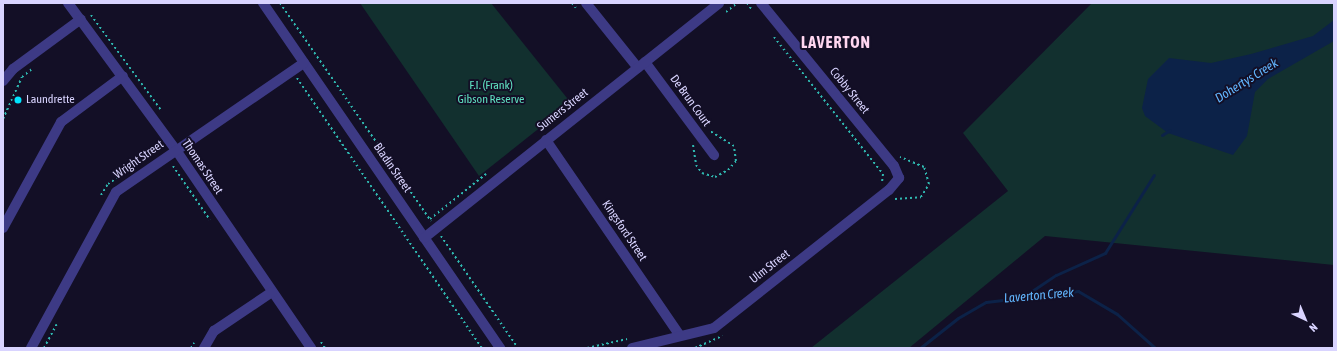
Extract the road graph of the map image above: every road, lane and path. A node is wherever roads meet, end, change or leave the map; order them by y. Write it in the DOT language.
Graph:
graph roads {
  1 [pos="68,3"];
  2 [pos="263,3"];
  3 [pos="280,3"];
  4 [pos="586,3"];
  5 [pos="719,3"];
  6 [pos="747,3"];
  7 [pos="761,3"];
  8 [pos="86,9"];
  9 [pos="757,15"];
  10 [pos="80,19"];
  11 [pos="771,34"];
  12 [pos="304,63"];
  13 [pos="38,65"];
  14 [pos="642,65"];
  15 [pos="292,71"];
  16 [pos="123,76"];
  17 [pos="3,81"];
  18 [pos="165,117"];
  19 [pos="3,119"];
  20 [pos="546,140"];
  21 [pos="176,150"];
  22 [pos="895,153"];
  23 [pos="714,155"];
  24 [pos="166,169"];
  25 [pos="903,179"];
  26 [pos="876,187"];
  27 [pos="892,202"];
  28 [pos="212,224"];
  29 [pos="3,228"];
  30 [pos="436,228"];
  31 [pos="424,238"];
  32 [pos="272,292"];
  33 [pos="59,320"];
  34 [pos="727,333"];
  35 [pos="680,336"];
  36 [pos="198,337"];
  37 [pos="632,343"];
  38 [pos="32,348"];
  39 [pos="44,348"];
  40 [pos="191,348"];
  41 [pos="204,348"];
  42 [pos="310,348"];
  43 [pos="482,348"];
  44 [pos="500,348"];
  45 [pos="518,348"];
  46 [pos="587,348"];
  47 [pos="695,348"];
  1 -- 10 [label="street, Thomas Street"];
  2 -- 12 [label="street, Bladin Street"];
  3 -- 30 [label="path"];
  4 -- 14 [label="street, De Brun Court"];
  5 -- 14 [label="street, Sumers Street"];
  6 -- 9 [label="path"];
  7 -- 25 [label="street, Cobby Street"];
  8 -- 18 [label="path"];
  10 -- 16 [label="street, Thomas Street"];
  10 -- 17 [label="street"];
  11 -- 26 [label="path"];
  12 -- 15 [label="street, Wright Street"];
  12 -- 31 [label="street, Bladin Street"];
  13 -- 19 [label="path"];
  14 -- 20 [label="street, Sumers Street"];
  14 -- 23 [label="street, De Brun Court"];
  15 -- 21 [label="street, Wright Street"];
  15 -- 43 [label="path"];
  16 -- 21 [label="street, Thomas Street"];
  16 -- 29 [label="street"];
  20 -- 30 [label="street, Sumers Street"];
  20 -- 35 [label="street, Kingsford Street"];
  21 -- 32 [label="street, Thomas Street"];
  21 -- 38 [label="street, Wright Street"];
  22 -- 27 [label="path"];
  24 -- 28 [label="path"];
  25 -- 35 [label="street, Ulm Street"];
  30 -- 31 [label="street, Sumers Street"];
  30 -- 45 [label="path"];
  31 -- 44 [label="street, Bladin Street"];
  32 -- 41 [label="street"];
  32 -- 42 [label="street, Thomas Street"];
  33 -- 39 [label="path"];
  34 -- 47 [label="path"];
  35 -- 37 [label="street, Ulm Street"];
  36 -- 40 [label="path"];
  37 -- 46 [label="path"];
}
